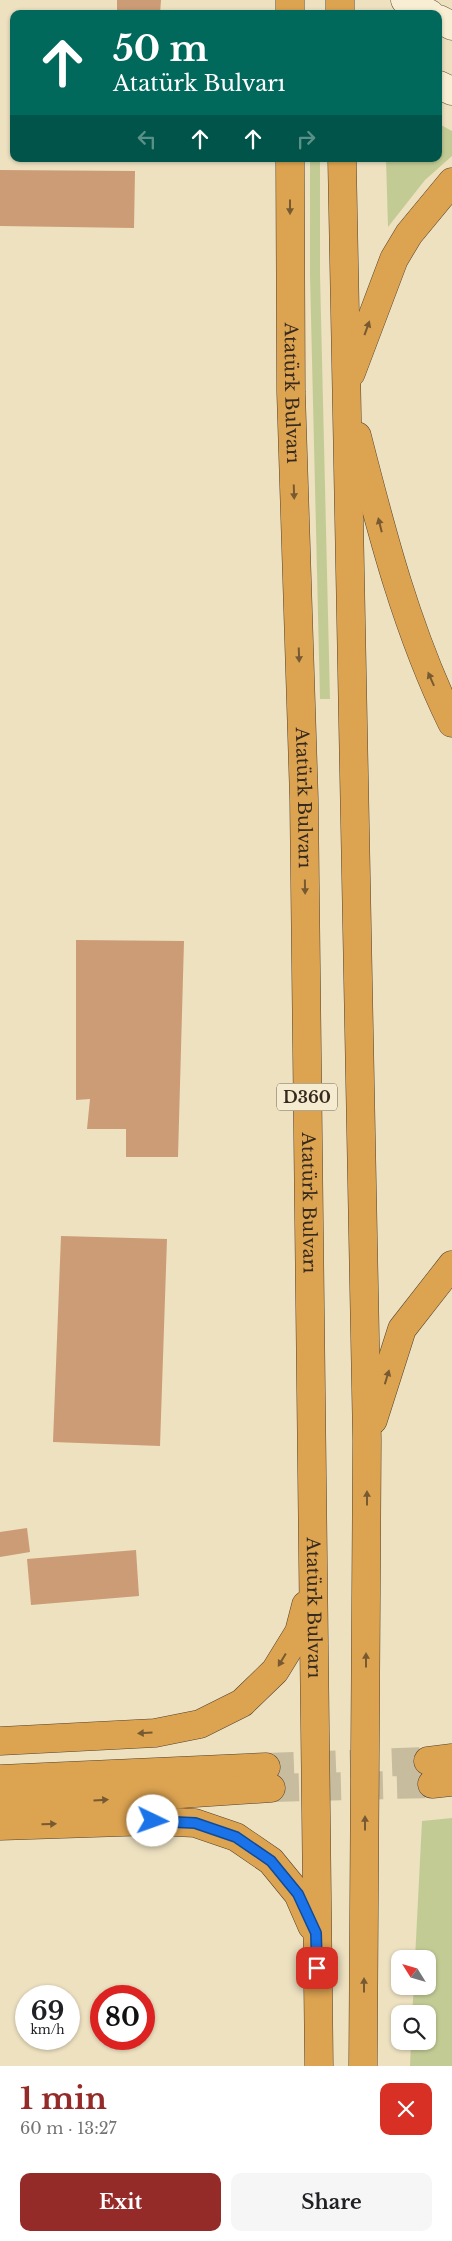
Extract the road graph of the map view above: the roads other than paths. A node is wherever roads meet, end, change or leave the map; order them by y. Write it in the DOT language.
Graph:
graph roads {
  1 [pos="405,0"];
  2 [pos="423,10"];
  3 [pos="290,162"];
  4 [pos="342,162"];
  5 [pos="452,182"];
  6 [pos="345,390"];
  7 [pos="452,723"];
  8 [pos="452,1265"];
  9 [pos="367,1440"];
  10 [pos="312,1582"];
  11 [pos="0,1741"];
  12 [pos="0,1779"];
  13 [pos="0,1806"];
  14 [pos="0,1826"];
  15 [pos="316,1933"];
  16 [pos="318,2066"];
  17 [pos="363,2066"];
  1 -- 2 [label="main road"];
  3 -- 10 [label="highway, Atatürk Bulvarı / D360, one-way"];
  4 -- 6 [label="highway, D360"];
  6 -- 5 [label="highway, one-way"];
  7 -- 6 [label="highway, one-way"];
  6 -- 9 [label="highway, D360"];
  9 -- 8 [label="highway, one-way"];
  17 -- 9 [label="highway, D360, one-way"];
  10 -- 11 [label="highway, one-way"];
  10 -- 15 [label="highway, Atatürk Bulvarı / D360"];
  13 -- 12 [label="highway, one-way"];
  14 -- 15 [label="highway, one-way"];
  15 -- 16 [label="highway, Atatürk Bulvarı / D360"];
}
